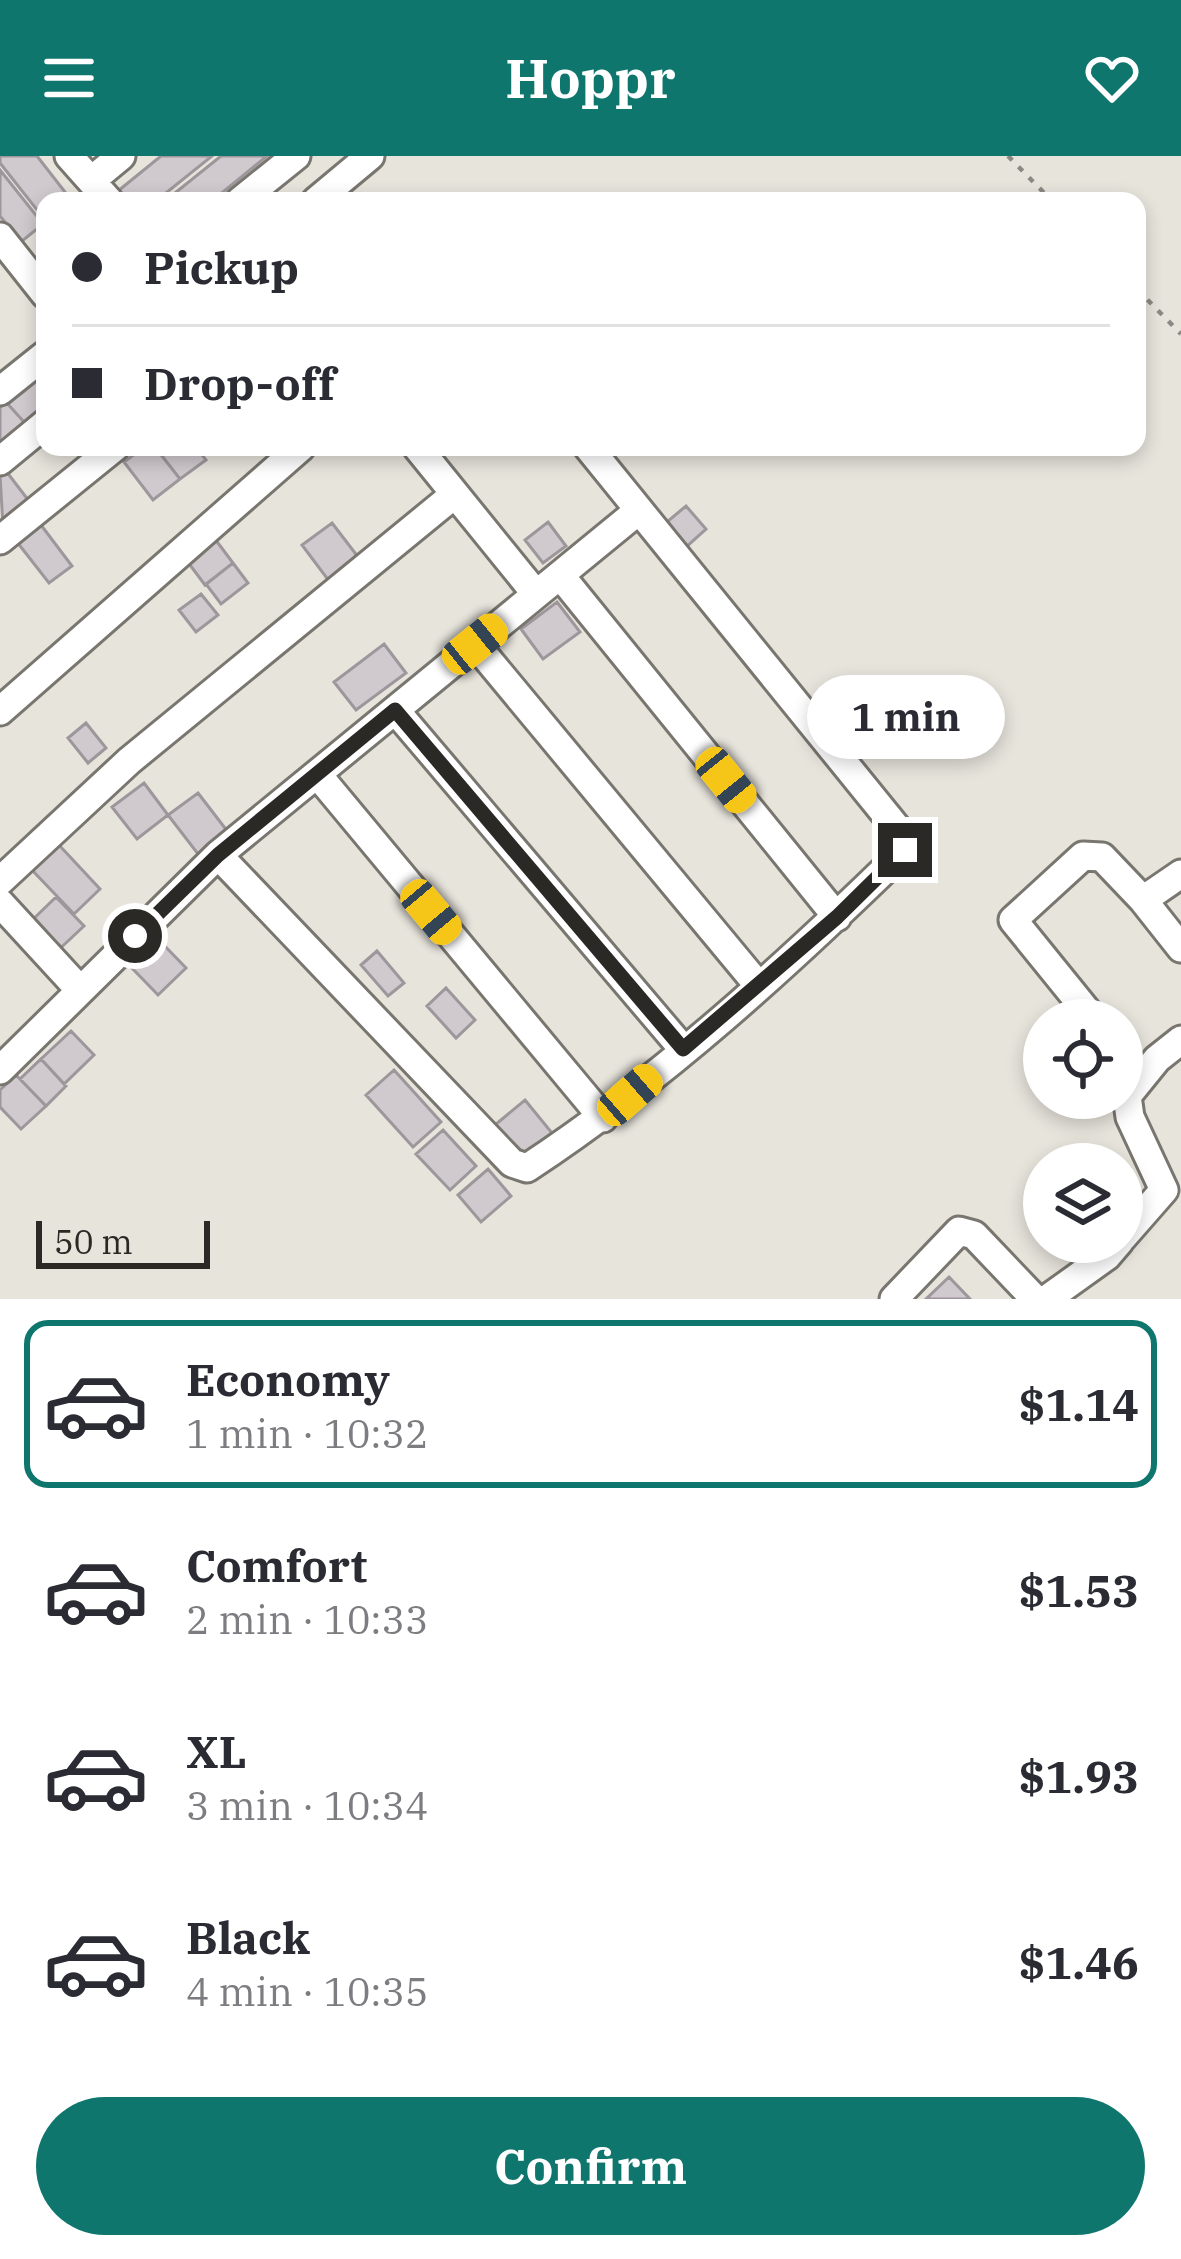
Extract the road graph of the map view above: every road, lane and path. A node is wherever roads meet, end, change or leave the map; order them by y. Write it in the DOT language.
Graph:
graph roads {
  1 [pos="70,156"];
  2 [pos="121,156"];
  3 [pos="296,156"];
  4 [pos="370,156"];
  5 [pos="1008,156"];
  6 [pos="100,191"];
  7 [pos="251,192"];
  8 [pos="327,192"];
  9 [pos="1043,192"];
  10 [pos="0,237"];
  11 [pos="36,283"];
  12 [pos="1146,298"];
  13 [pos="1181,334"];
  14 [pos="36,362"];
  15 [pos="0,392"];
  16 [pos="36,431"];
  17 [pos="104,456"];
  18 [pos="292,456"];
  19 [pos="424,456"];
  20 [pos="595,456"];
  21 [pos="0,461"];
  22 [pos="455,494"];
  23 [pos="638,511"];
  24 [pos="0,540"];
  25 [pos="560,575"];
  26 [pos="536,594"];
  27 [pos="475,644"];
  28 [pos="395,710"];
  29 [pos="0,711"];
  30 [pos="316,774"];
  31 [pos="218,855"];
  32 [pos="1181,874"];
  33 [pos="0,881"];
  34 [pos="1143,899"];
  35 [pos="0,903"];
  36 [pos="837,917"];
  37 [pos="1181,948"];
  38 [pos="758,985"];
  39 [pos="80,990"];
  40 [pos="1077,999"];
  41 [pos="1181,1040"];
  42 [pos="683,1049"];
  43 [pos="0,1070"];
  44 [pos="1143,1076"];
  45 [pos="603,1118"];
  46 [pos="1143,1144"];
  47 [pos="1143,1214"];
  48 [pos="1097,1263"];
  49 [pos="894,1299"];
  50 [pos="1035,1299"];
  51 [pos="1047,1299"];
  1 -- 6 [label="street"];
  2 -- 6 [label="street"];
  3 -- 7 [label="street"];
  4 -- 8 [label="street"];
  5 -- 9 [label="path"];
  10 -- 11 [label="street"];
  12 -- 13 [label="path"];
  14 -- 15 [label="street"];
  16 -- 21 [label="street"];
  17 -- 24 [label="street"];
  18 -- 29 [label="street"];
  19 -- 22 [label="street"];
  20 -- 23 [label="street"];
  22 -- 26 [label="street"];
  22 -- 33 [label="street"];
  23 -- 25 [label="street"];
  23 -- 36 [label="street"];
  25 -- 26 [label="street"];
  25 -- 36 [label="street"];
  26 -- 27 [label="street"];
  27 -- 28 [label="street"];
  27 -- 38 [label="street"];
  28 -- 30 [label="street"];
  28 -- 42 [label="street"];
  30 -- 31 [label="street"];
  30 -- 45 [label="street"];
  31 -- 39 [label="street"];
  31 -- 45 [label="street"];
  32 -- 34 [label="street"];
  34 -- 37 [label="street"];
  34 -- 40 [label="street"];
  35 -- 39 [label="street"];
  36 -- 38 [label="street"];
  38 -- 42 [label="street"];
  39 -- 43 [label="street"];
  41 -- 44 [label="street"];
  42 -- 45 [label="street"];
  46 -- 47 [label="street"];
  48 -- 51 [label="street"];
  49 -- 50 [label="street"];
}
